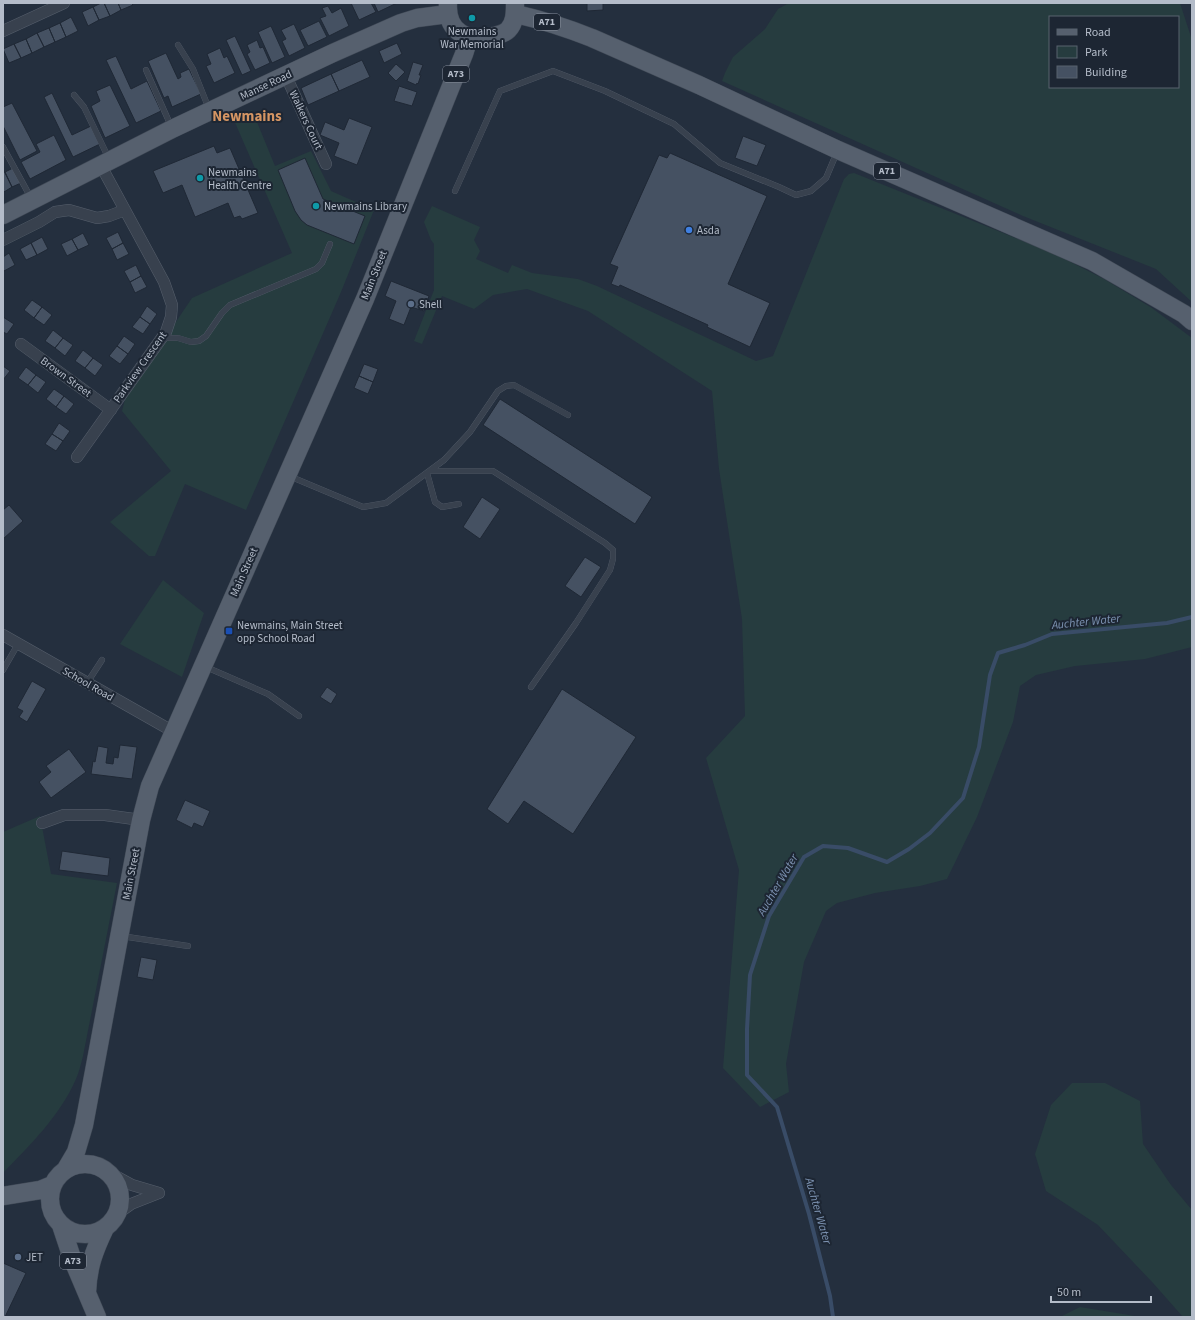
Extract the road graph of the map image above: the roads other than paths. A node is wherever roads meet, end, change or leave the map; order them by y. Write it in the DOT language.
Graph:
graph roads {
  1 [pos="64,3"];
  2 [pos="448,8"];
  3 [pos="515,9"];
  4 [pos="3,31"];
  5 [pos="469,38"];
  6 [pos="178,44"];
  7 [pos="146,70"];
  8 [pos="286,76"];
  9 [pos="74,96"];
  10 [pos="210,111"];
  11 [pos="172,129"];
  12 [pos="3,147"];
  13 [pos="838,150"];
  14 [pos="104,162"];
  15 [pos="326,164"];
  16 [pos="455,191"];
  17 [pos="32,200"];
  18 [pos="125,210"];
  19 [pos="3,214"];
  20 [pos="3,240"];
  21 [pos="330,244"];
  22 [pos="1192,321"];
  23 [pos="162,338"];
  24 [pos="21,344"];
  25 [pos="111,410"];
  26 [pos="568,415"];
  27 [pos="77,457"];
  28 [pos="428,472"];
  29 [pos="287,475"];
  30 [pos="458,504"];
  31 [pos="3,635"];
  32 [pos="18,644"];
  33 [pos="102,660"];
  34 [pos="203,666"];
  35 [pos="3,670"];
  36 [pos="87,683"];
  37 [pos="532,687"];
  38 [pos="299,716"];
  39 [pos="174,732"];
  40 [pos="141,820"];
  41 [pos="42,823"];
  42 [pos="120,936"];
  43 [pos="188,946"];
  44 [pos="84,1125"];
  45 [pos="66,1169"];
  46 [pos="106,1170"];
  47 [pos="52,1185"];
  48 [pos="11,1194"];
  49 [pos="117,1214"];
  50 [pos="58,1221"];
  51 [pos="105,1228"];
  52 [pos="87,1295"];
  53 [pos="97,1317"];
  1 -- 4 [label="street"];
  2 -- 5 [label="main road"];
  2 -- 8 [label="main road, Manse Road"];
  3 -- 5 [label="main road"];
  3 -- 13 [label="main road, A71"];
  5 -- 29 [label="main road, Main Street / A73"];
  6 -- 10 [label="lane"];
  7 -- 11 [label="lane"];
  8 -- 10 [label="main road, Manse Road"];
  8 -- 15 [label="street, Walkers Court"];
  9 -- 14 [label="lane"];
  10 -- 11 [label="main road, Manse Road"];
  11 -- 14 [label="main road, Manse Road"];
  12 -- 17 [label="lane"];
  13 -- 16 [label="lane"];
  13 -- 22 [label="main road, A71"];
  14 -- 17 [label="main road, Manse Road"];
  14 -- 18 [label="street, Parkview Crescent"];
  17 -- 19 [label="main road, Manse Road"];
  18 -- 20 [label="street"];
  18 -- 23 [label="street, Parkview Crescent"];
  21 -- 23 [label="lane"];
  23 -- 25 [label="street, Parkview Crescent"];
  24 -- 25 [label="street, Brown Street"];
  25 -- 27 [label="street, Parkview Crescent"];
  26 -- 28 [label="lane"];
  28 -- 29 [label="lane"];
  28 -- 30 [label="lane"];
  28 -- 37 [label="lane"];
  29 -- 34 [label="main road, Main Street / A73"];
  31 -- 32 [label="street, School Road"];
  32 -- 35 [label="lane"];
  32 -- 36 [label="street, School Road"];
  33 -- 36 [label="lane"];
  34 -- 38 [label="lane"];
  34 -- 39 [label="main road, Main Street / A73"];
  36 -- 39 [label="street, School Road"];
  39 -- 40 [label="main road, Main Street / A73"];
  40 -- 41 [label="street"];
  40 -- 42 [label="main road, Main Street / A73"];
  42 -- 43 [label="lane"];
  42 -- 44 [label="main road, Main Street / A73"];
  44 -- 45 [label="main road, Main Street / A73"];
  44 -- 46 [label="main road, Main Street / A73"];
  45 -- 46 [label="main road"];
  45 -- 47 [label="main road, A73"];
  46 -- 49 [label="main road, A73"];
  46 -- 49 [label="street"];
  47 -- 48 [label="main road"];
  47 -- 50 [label="main road, A73"];
  48 -- 50 [label="main road"];
  49 -- 51 [label="main road, A73"];
  50 -- 51 [label="main road"];
  50 -- 52 [label="main road, A73"];
  51 -- 52 [label="main road, A73"];
  52 -- 53 [label="main road, A73"];
}
